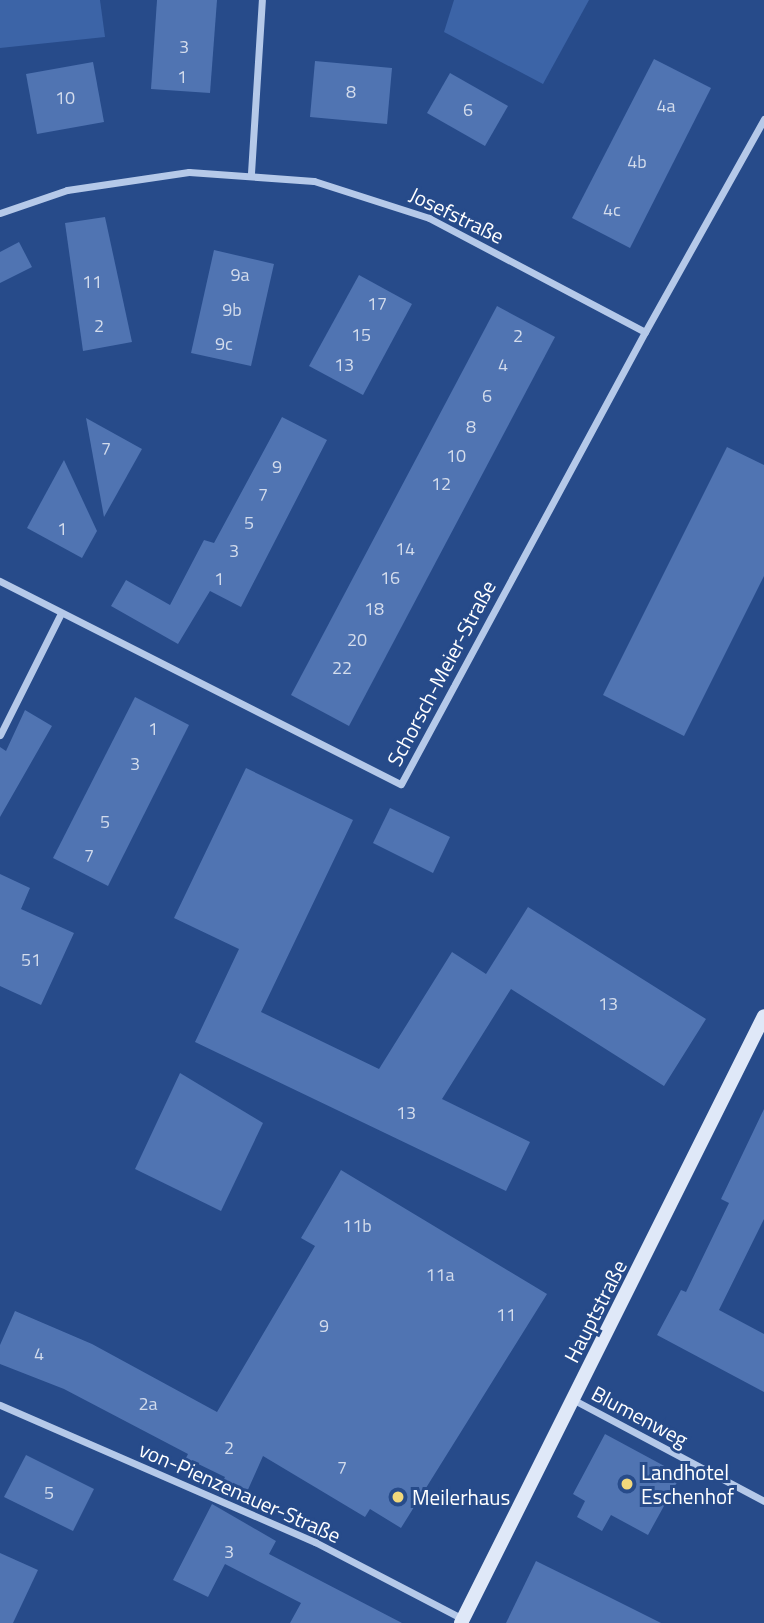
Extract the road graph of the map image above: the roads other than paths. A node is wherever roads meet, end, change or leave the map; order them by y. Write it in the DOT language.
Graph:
graph roads {
  1 [pos="262,0"];
  2 [pos="764,119"];
  3 [pos="251,173"];
  4 [pos="0,213"];
  5 [pos="645,332"];
  6 [pos="0,581"];
  7 [pos="61,613"];
  8 [pos="0,735"];
  9 [pos="764,1016"];
  10 [pos="574,1400"];
  11 [pos="0,1405"];
  12 [pos="764,1502"];
  13 [pos="462,1621"];
  1 -- 3 [label="street"];
  2 -- 5 [label="street"];
  3 -- 4 [label="street, Josefstraße"];
  3 -- 5 [label="street, Josefstraße"];
  5 -- 7 [label="street, Schorsch-Meier-Straße"];
  6 -- 7 [label="street, Schorsch-Meier-Straße"];
  7 -- 8 [label="street"];
  9 -- 10 [label="street, Hauptstraße"];
  10 -- 12 [label="street, Blumenweg"];
  10 -- 13 [label="street, Hauptstraße"];
  11 -- 13 [label="street, von-Pienzenauer-Straße"];
}
